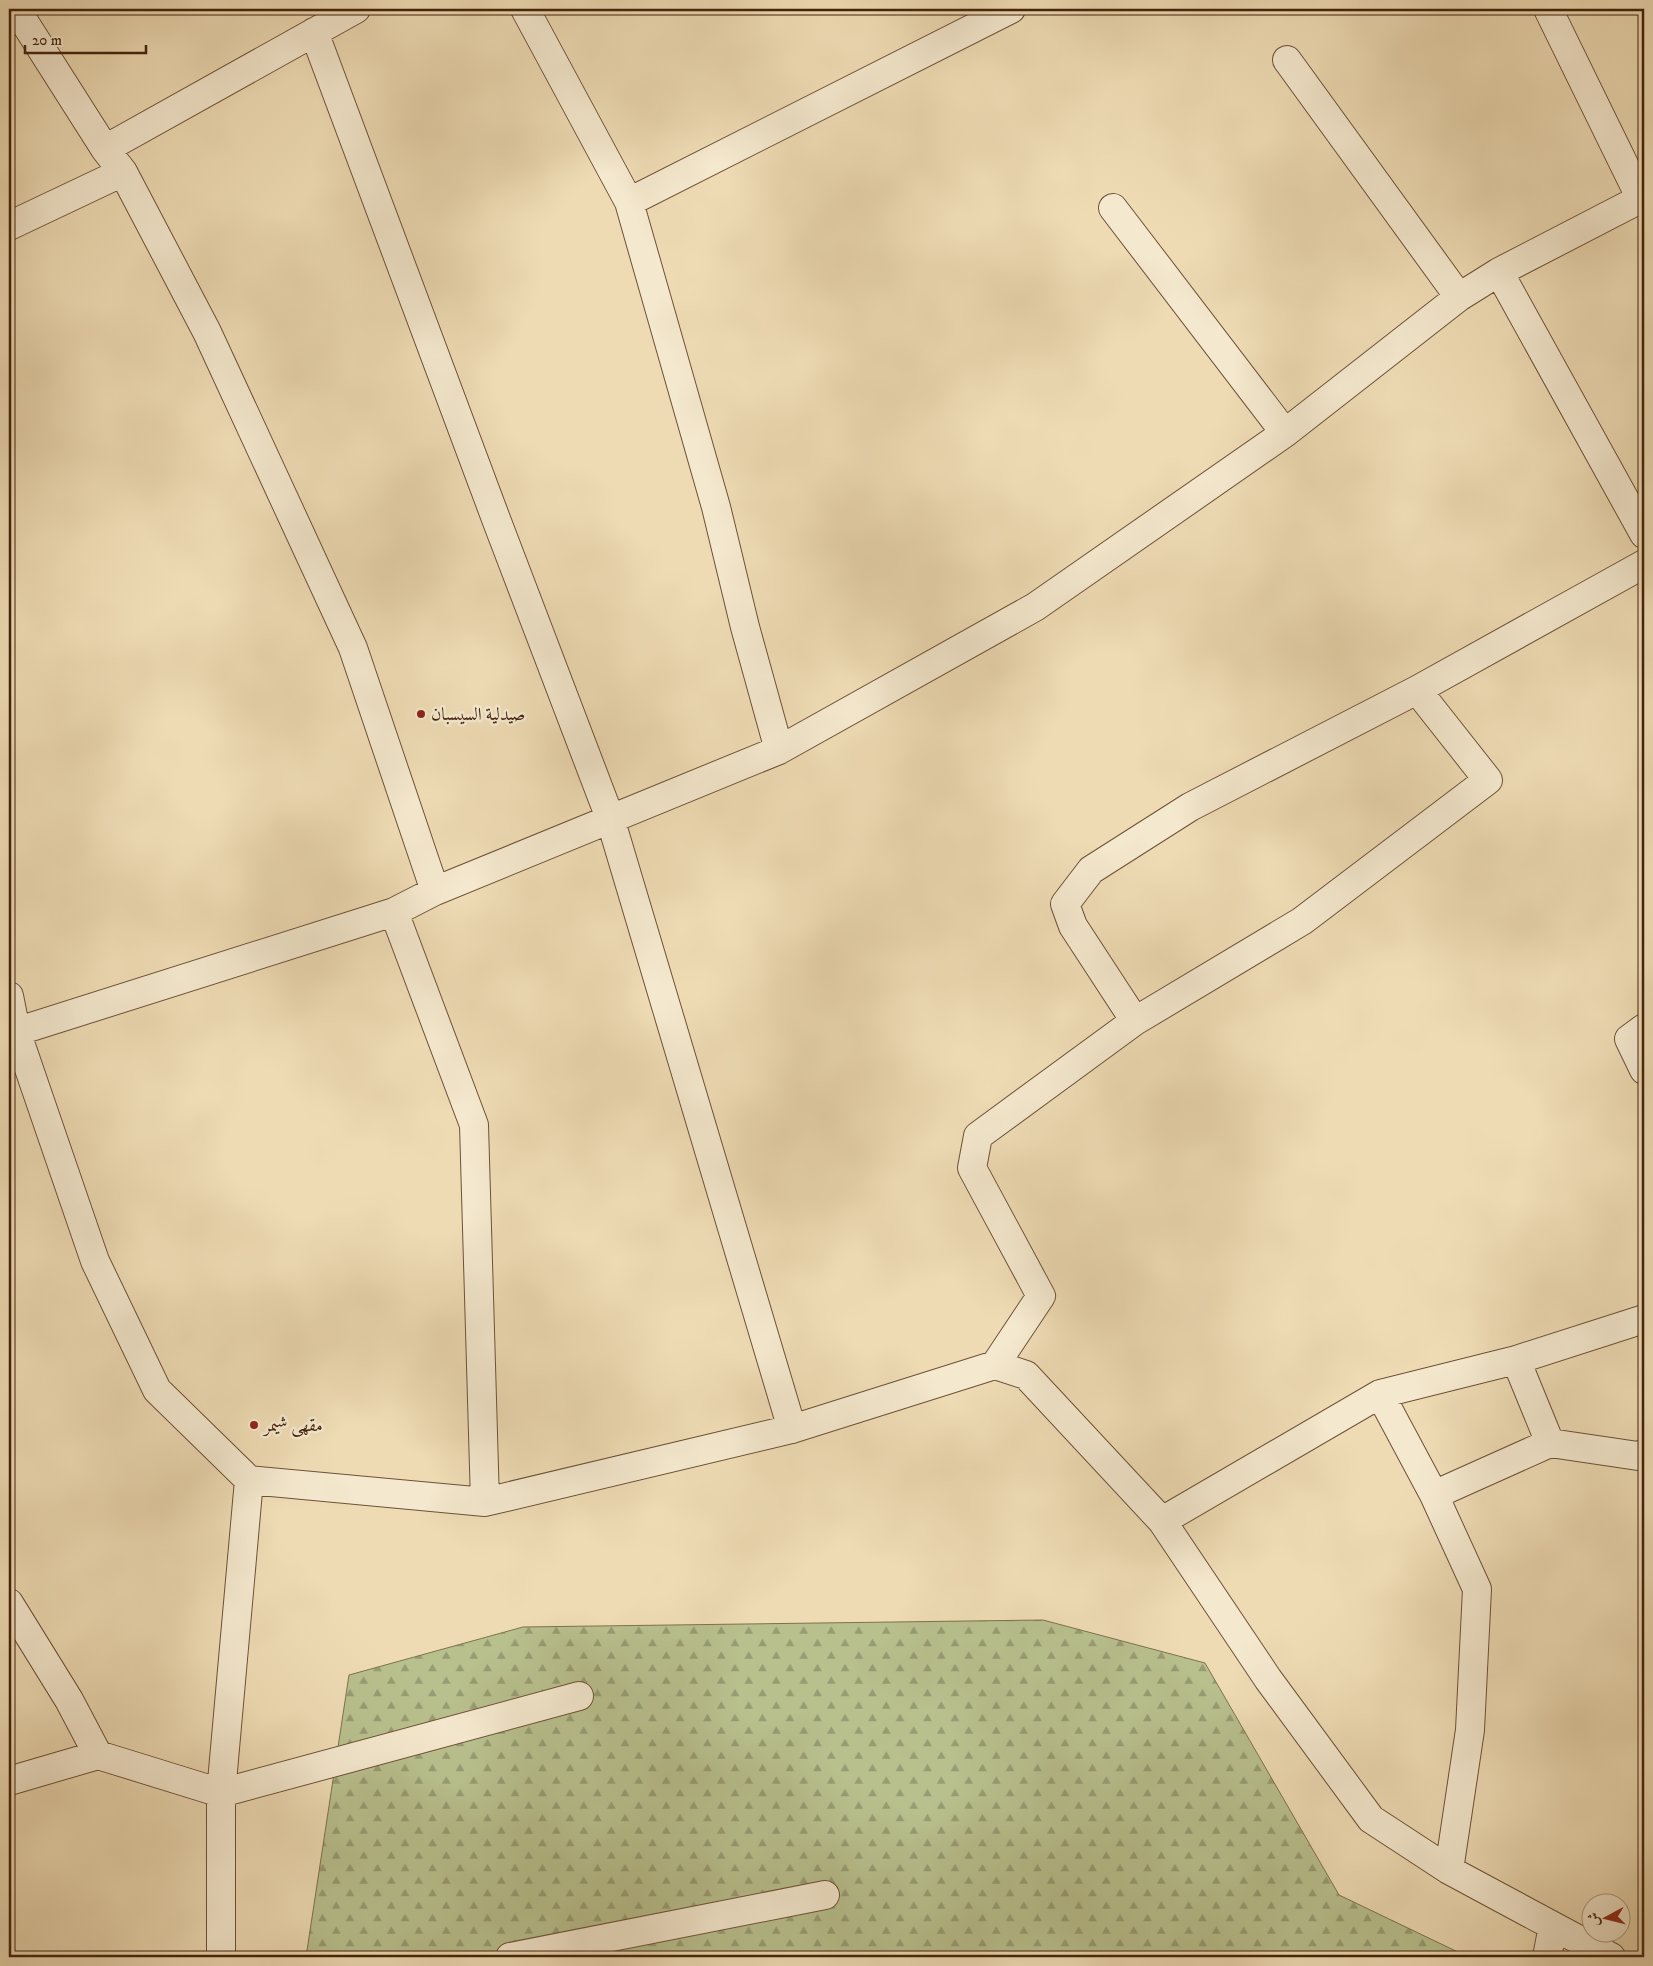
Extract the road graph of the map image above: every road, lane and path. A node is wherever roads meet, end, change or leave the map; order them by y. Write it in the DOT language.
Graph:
graph roads {
  1 [pos="16,9"];
  2 [pos="356,9"];
  3 [pos="525,9"];
  4 [pos="1011,9"];
  5 [pos="1548,9"];
  6 [pos="314,32"];
  7 [pos="1287,60"];
  8 [pos="105,149"];
  9 [pos="123,172"];
  10 [pos="1643,198"];
  11 [pos="629,202"];
  12 [pos="1113,208"];
  13 [pos="9,226"];
  14 [pos="1499,272"];
  15 [pos="1459,297"];
  16 [pos="1285,433"];
  17 [pos="1644,534"];
  18 [pos="1644,564"];
  19 [pos="1417,690"];
  20 [pos="779,750"];
  21 [pos="610,818"];
  22 [pos="435,892"];
  23 [pos="394,912"];
  24 [pos="9,996"];
  25 [pos="1135,1021"];
  26 [pos="1644,1028"];
  27 [pos="12,1032"];
  28 [pos="1644,1070"];
  29 [pos="1644,1319"];
  30 [pos="1516,1360"];
  31 [pos="995,1365"];
  32 [pos="1380,1394"];
  33 [pos="792,1428"];
  34 [pos="1550,1443"];
  35 [pos="1642,1458"];
  36 [pos="249,1480"];
  37 [pos="1434,1495"];
  38 [pos="485,1502"];
  39 [pos="1162,1521"];
  40 [pos="9,1604"];
  41 [pos="579,1696"];
  42 [pos="98,1754"];
  43 [pos="9,1781"];
  44 [pos="221,1793"];
  45 [pos="1449,1870"];
  46 [pos="825,1895"];
  47 [pos="1553,1926"];
  48 [pos="221,1957"];
  49 [pos="510,1957"];
  50 [pos="1548,1957"];
  51 [pos="1611,1957"];
  1 -- 8 [label="street"];
  2 -- 6 [label="street"];
  3 -- 11 [label="street"];
  4 -- 11 [label="street"];
  5 -- 10 [label="street"];
  6 -- 8 [label="street"];
  6 -- 21 [label="street"];
  7 -- 15 [label="street"];
  8 -- 9 [label="street"];
  9 -- 13 [label="street"];
  9 -- 22 [label="street"];
  10 -- 14 [label="street"];
  11 -- 20 [label="street"];
  12 -- 16 [label="street"];
  14 -- 15 [label="street"];
  14 -- 17 [label="street"];
  15 -- 16 [label="street"];
  16 -- 20 [label="street"];
  18 -- 19 [label="street"];
  19 -- 25 [label="street"];
  19 -- 25 [label="street"];
  20 -- 21 [label="street"];
  21 -- 22 [label="street"];
  21 -- 33 [label="street"];
  22 -- 23 [label="street"];
  23 -- 27 [label="street"];
  23 -- 38 [label="street"];
  24 -- 27 [label="street"];
  25 -- 31 [label="street"];
  26 -- 28 [label="street"];
  27 -- 36 [label="street"];
  29 -- 30 [label="street"];
  30 -- 32 [label="street"];
  30 -- 34 [label="street"];
  31 -- 33 [label="street"];
  31 -- 39 [label="street"];
  32 -- 37 [label="street"];
  32 -- 39 [label="street"];
  33 -- 38 [label="street"];
  34 -- 35 [label="street"];
  34 -- 37 [label="street"];
  36 -- 38 [label="street"];
  36 -- 44 [label="street"];
  37 -- 45 [label="street"];
  39 -- 45 [label="street"];
  40 -- 42 [label="street"];
  41 -- 44 [label="street"];
  42 -- 43 [label="street"];
  42 -- 44 [label="street"];
  44 -- 48 [label="street"];
  45 -- 47 [label="street"];
  46 -- 49 [label="street"];
  47 -- 50 [label="street"];
  47 -- 51 [label="street"];
}
